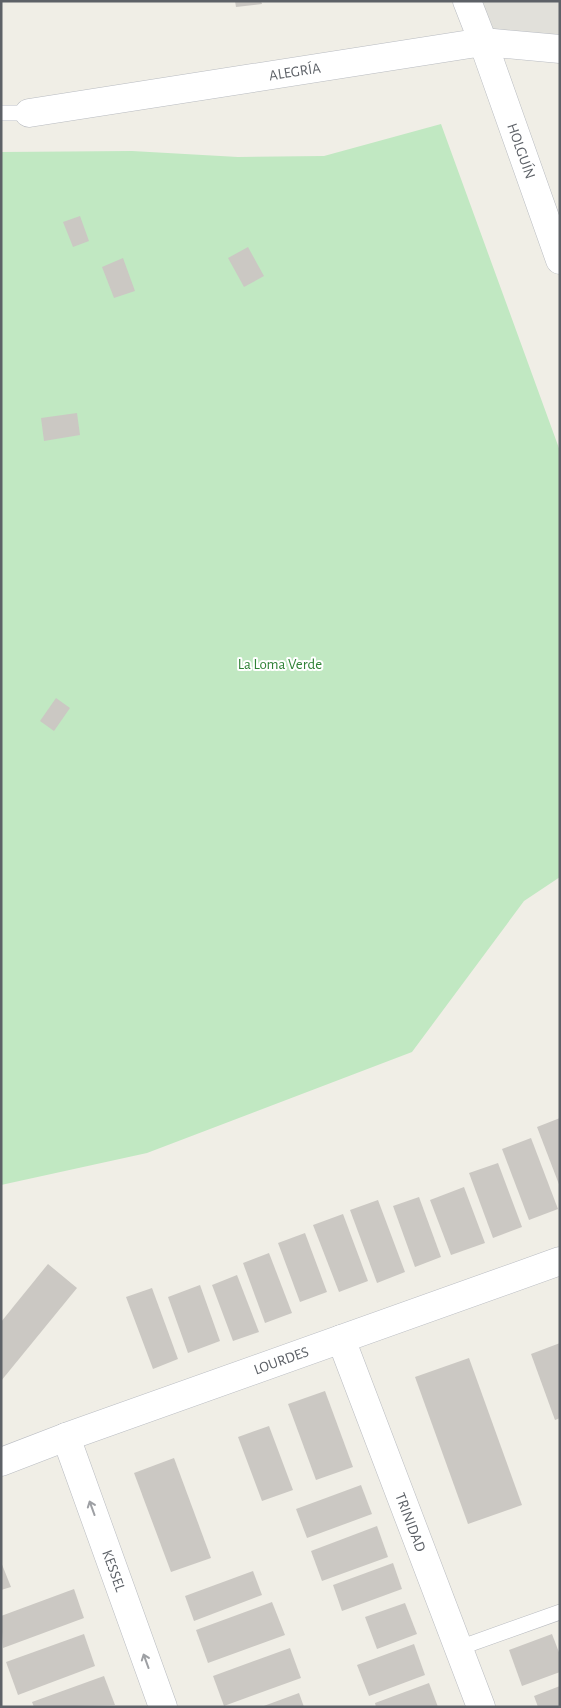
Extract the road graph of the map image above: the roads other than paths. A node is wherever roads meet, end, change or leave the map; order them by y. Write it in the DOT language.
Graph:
graph roads {
  1 [pos="467,1"];
  2 [pos="484,42"];
  3 [pos="560,49"];
  4 [pos="1,113"];
  5 [pos="29,113"];
  6 [pos="560,260"];
  7 [pos="560,1261"];
  8 [pos="341,1339"];
  9 [pos="66,1437"];
  10 [pos="1,1462"];
  11 [pos="560,1612"];
  12 [pos="458,1648"];
  13 [pos="163,1707"];
  14 [pos="481,1707"];
  1 -- 2 [label="street, HOLGUÍN"];
  2 -- 3 [label="street, ALEGRÍA"];
  2 -- 5 [label="street, ALEGRÍA"];
  2 -- 6 [label="street, HOLGUÍN"];
  4 -- 5 [label="lane"];
  7 -- 8 [label="street, LOURDES"];
  8 -- 9 [label="street, LOURDES"];
  8 -- 12 [label="street, TRINIDAD"];
  9 -- 10 [label="street, LOURDES"];
  13 -- 9 [label="street, KESSEL, one-way"];
  11 -- 12 [label="lane"];
  12 -- 14 [label="street, TRINIDAD"];
}
